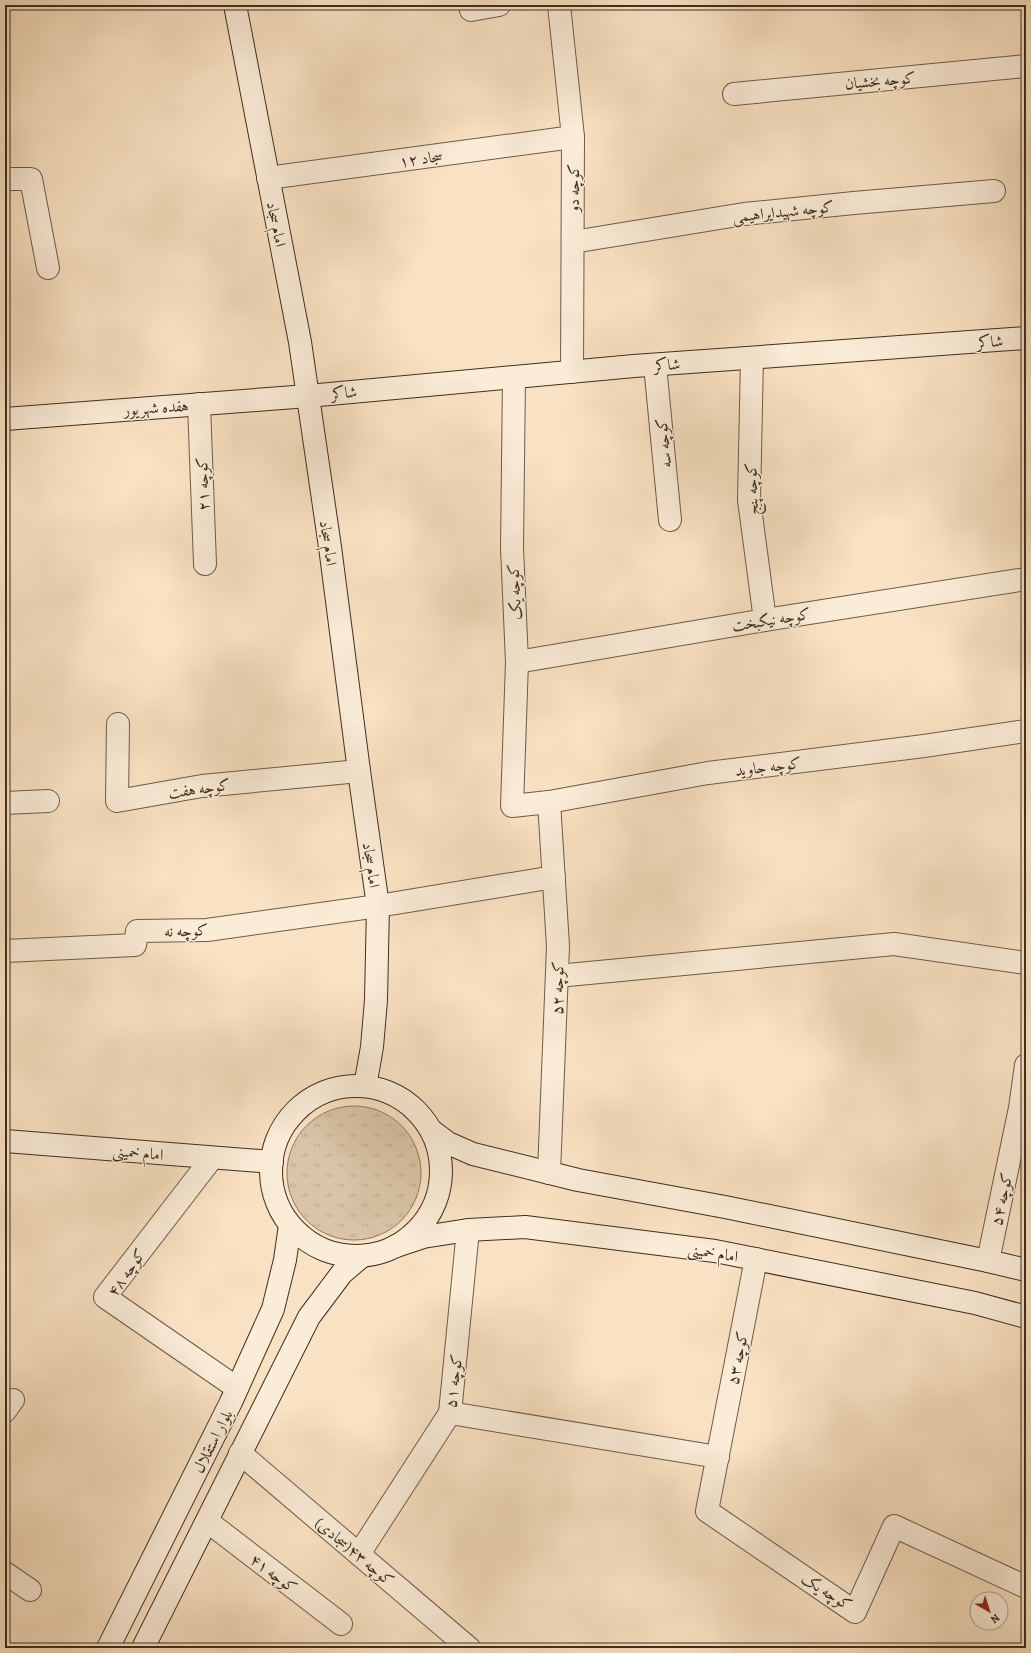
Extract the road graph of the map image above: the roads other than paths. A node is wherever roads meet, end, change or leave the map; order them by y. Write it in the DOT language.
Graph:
graph roads {
  1 [pos="235,5"];
  2 [pos="499,5"];
  3 [pos="559,5"];
  4 [pos="470,10"];
  5 [pos="1026,66"];
  6 [pos="734,94"];
  7 [pos="574,137"];
  8 [pos="268,178"];
  9 [pos="5,179"];
  10 [pos="994,192"];
  11 [pos="573,242"];
  12 [pos="48,268"];
  13 [pos="1026,338"];
  14 [pos="752,358"];
  15 [pos="655,365"];
  16 [pos="572,372"];
  17 [pos="514,377"];
  18 [pos="308,396"];
  19 [pos="199,404"];
  20 [pos="5,419"];
  21 [pos="670,520"];
  22 [pos="205,564"];
  23 [pos="1026,579"];
  24 [pos="765,620"];
  25 [pos="517,662"];
  26 [pos="118,724"];
  27 [pos="1026,731"];
  28 [pos="358,771"];
  29 [pos="48,801"];
  30 [pos="549,802"];
  31 [pos="5,803"];
  32 [pos="512,806"];
  33 [pos="554,877"];
  34 [pos="378,906"];
  35 [pos="5,951"];
  36 [pos="1026,963"];
  37 [pos="557,976"];
  38 [pos="1026,1065"];
  39 [pos="365,1086"];
  40 [pos="432,1131"];
  41 [pos="5,1141"];
  42 [pos="212,1158"];
  43 [pos="272,1162"];
  44 [pos="550,1173"];
  45 [pos="290,1225"];
  46 [pos="468,1230"];
  47 [pos="396,1246"];
  48 [pos="362,1256"];
  49 [pos="756,1259"];
  50 [pos="988,1261"];
  51 [pos="1026,1270"];
  52 [pos="1026,1317"];
  53 [pos="238,1388"];
  54 [pos="450,1413"];
  55 [pos="240,1453"];
  56 [pos="718,1457"];
  57 [pos="206,1521"];
  58 [pos="359,1554"];
  59 [pos="5,1572"];
  60 [pos="1026,1587"];
  61 [pos="30,1590"];
  62 [pos="341,1624"];
  63 [pos="108,1648"];
  64 [pos="143,1648"];
  65 [pos="469,1648"];
  1 -- 8 [label="street, امام سجاد"];
  2 -- 4 [label="street"];
  3 -- 7 [label="street, کوچه دو"];
  5 -- 6 [label="street, کوچه بخشیان"];
  7 -- 8 [label="street, سجاد ۱۲"];
  7 -- 11 [label="street, کوچه دو"];
  8 -- 18 [label="street, امام سجاد"];
  9 -- 12 [label="street"];
  10 -- 11 [label="street, کوچه شهیدایراهیمی"];
  11 -- 16 [label="street, کوچه دو"];
  13 -- 14 [label="street, شاکر"];
  14 -- 15 [label="street, شاکر"];
  14 -- 24 [label="street, کوچه پنج"];
  15 -- 16 [label="street, شاکر"];
  15 -- 21 [label="street, کوچه سه"];
  16 -- 17 [label="street, شاکر"];
  17 -- 18 [label="street, شاکر"];
  17 -- 25 [label="street, کوچه یک"];
  18 -- 19 [label="street, هفده شهریور"];
  18 -- 28 [label="street, امام سجاد"];
  19 -- 20 [label="street, هفده شهریور"];
  19 -- 22 [label="street, کوچه ۲۱"];
  23 -- 24 [label="street, کوچه نیکبخت"];
  24 -- 25 [label="street, کوچه نیکبخت"];
  25 -- 32 [label="street, کوچه یک"];
  26 -- 28 [label="street, کوچه هفت"];
  27 -- 30 [label="street, کوچه جاوید"];
  28 -- 34 [label="street, امام سجاد"];
  29 -- 31 [label="street"];
  30 -- 32 [label="street, کوچه جاوید"];
  30 -- 33 [label="street, کوچه ۵۲"];
  33 -- 34 [label="street"];
  33 -- 37 [label="street, کوچه ۵۲"];
  34 -- 35 [label="street, کوچه نه"];
  34 -- 39 [label="street, امام سجاد"];
  36 -- 37 [label="street"];
  37 -- 44 [label="street, کوچه ۵۲"];
  38 -- 50 [label="street, کوچه ۵۴"];
  39 -- 40 [label="street"];
  39 -- 43 [label="street"];
  40 -- 44 [label="street"];
  40 -- 47 [label="street"];
  41 -- 42 [label="street, امام خمینی"];
  42 -- 43 [label="street, امام خمینی"];
  42 -- 53 [label="street, کوچه ۴۸"];
  43 -- 45 [label="street"];
  44 -- 50 [label="street"];
  45 -- 48 [label="street"];
  45 -- 53 [label="street, بلوار استقلال"];
  46 -- 47 [label="street, امام خمینی"];
  46 -- 49 [label="street, امام خمینی"];
  46 -- 54 [label="street, کوچه ۵۱"];
  47 -- 48 [label="street"];
  48 -- 55 [label="street, بلوار استقلال"];
  49 -- 52 [label="street, امام خمینی"];
  49 -- 56 [label="street, کوچه ۵۳"];
  50 -- 51 [label="street"];
  53 -- 63 [label="street, بلوار استقلال"];
  54 -- 56 [label="street"];
  54 -- 58 [label="street, کوچه ۵۱"];
  55 -- 57 [label="street, بلوار استقلال"];
  55 -- 58 [label="street, کوچه ۴۳(سجادی)"];
  56 -- 60 [label="street, کوچه یک"];
  57 -- 62 [label="street, کوچه ۴۱"];
  57 -- 64 [label="street, بلوار استقلال"];
  58 -- 65 [label="street, کوچه ۴۳(سجادی)"];
  59 -- 61 [label="street"];
}
